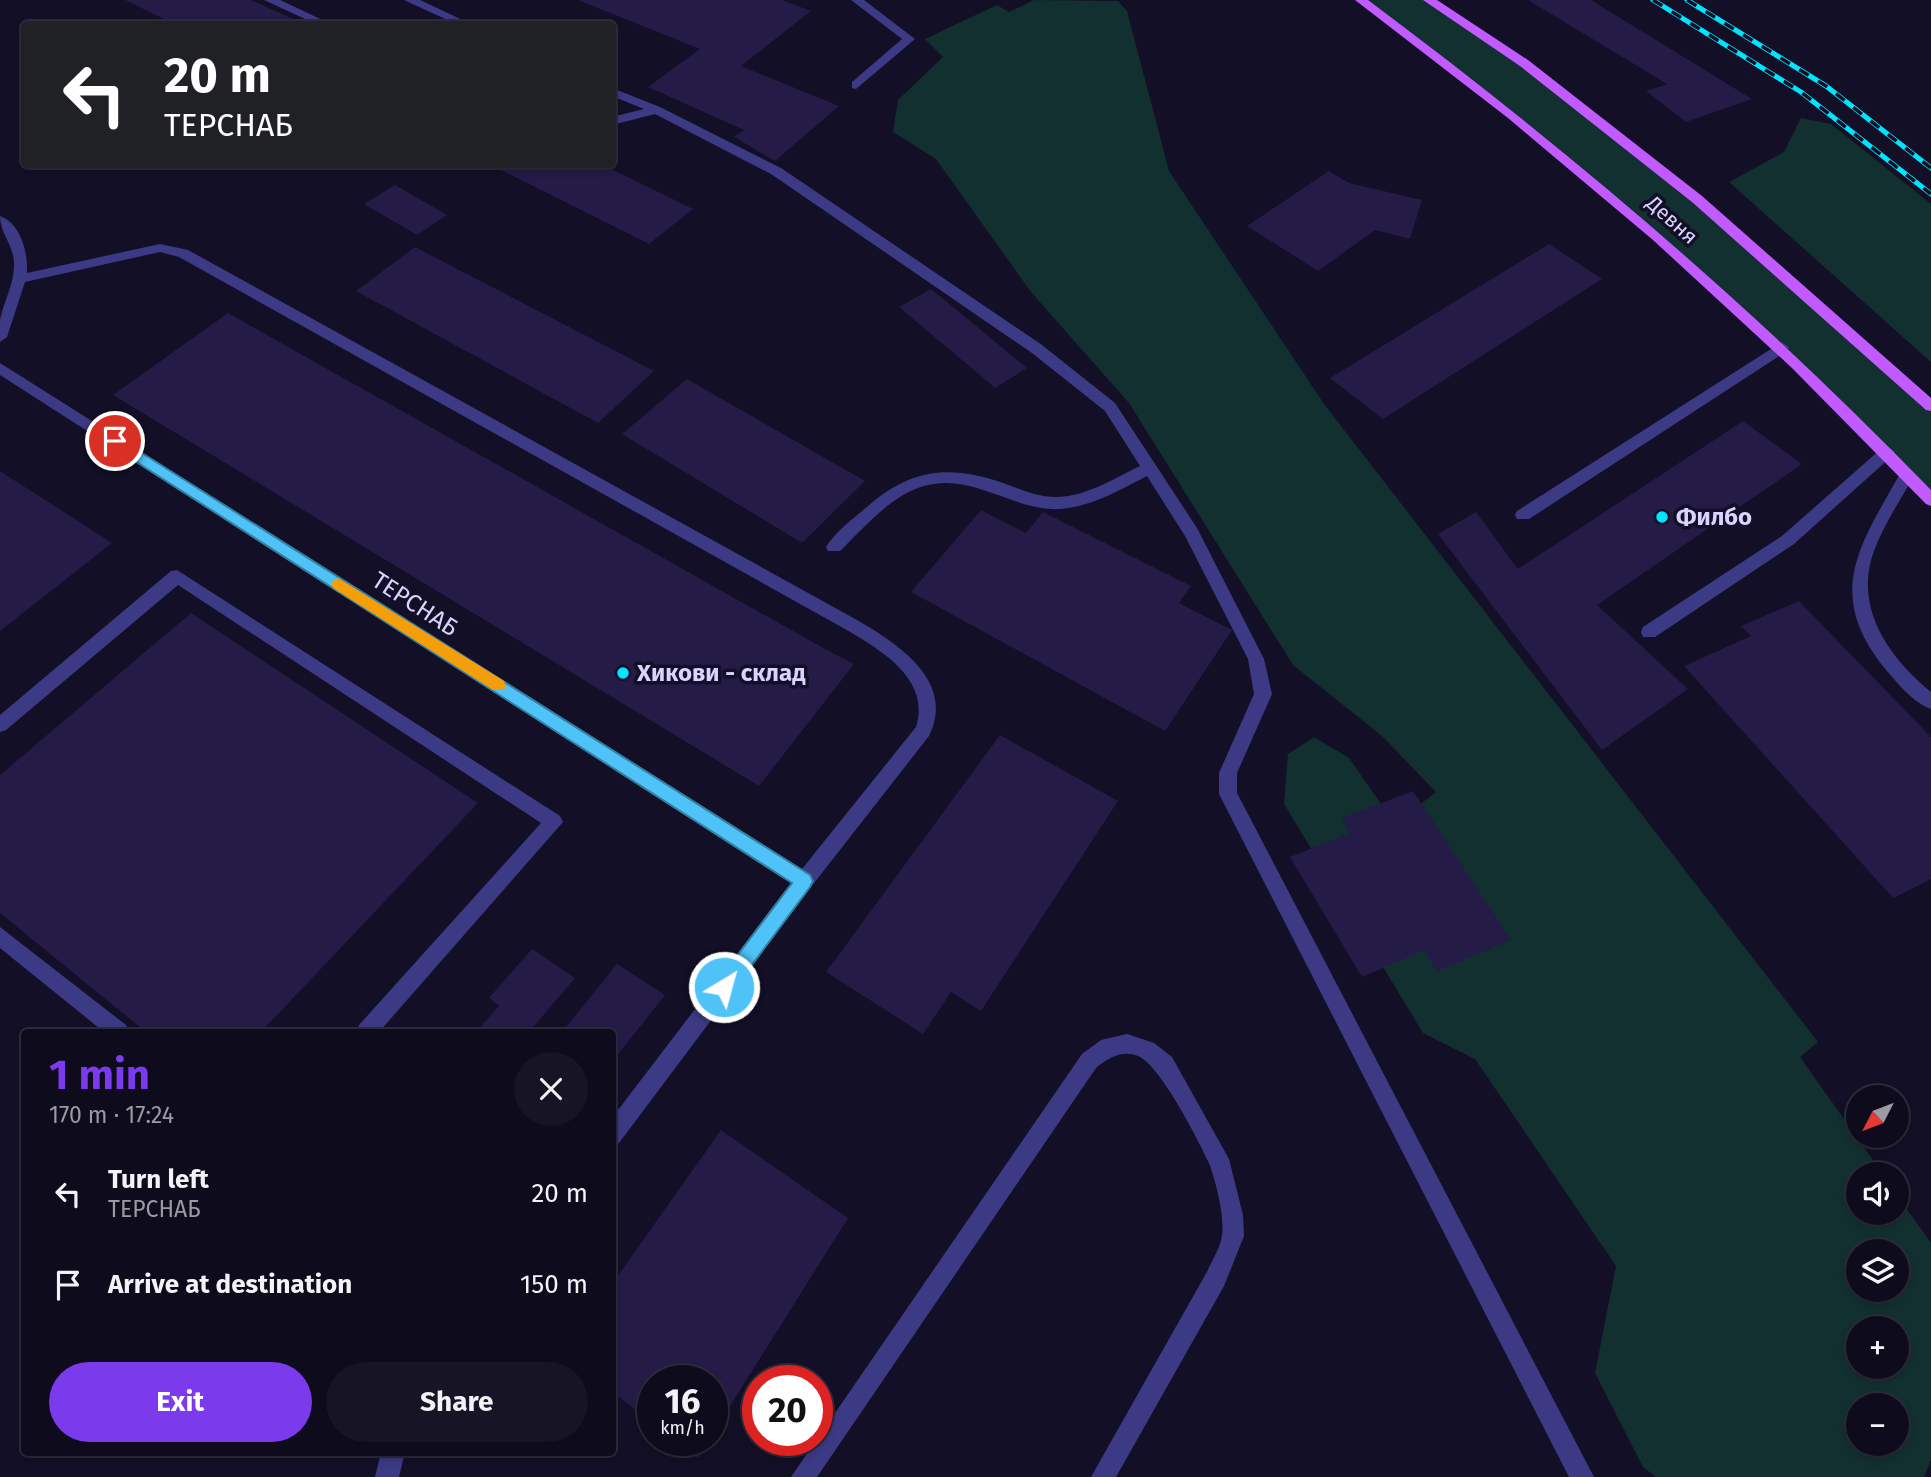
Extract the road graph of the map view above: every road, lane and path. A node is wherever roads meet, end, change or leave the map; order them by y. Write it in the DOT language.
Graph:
graph roads {
  1 [pos="270,0"];
  2 [pos="410,0"];
  3 [pos="856,0"];
  4 [pos="1361,0"];
  5 [pos="1429,0"];
  6 [pos="318,21"];
  7 [pos="458,21"];
  8 [pos="856,85"];
  9 [pos="616,93"];
  10 [pos="656,110"];
  11 [pos="616,120"];
  12 [pos="0,220"];
  13 [pos="19,279"];
  14 [pos="0,337"];
  15 [pos="1782,347"];
  16 [pos="0,368"];
  17 [pos="1931,406"];
  18 [pos="1887,452"];
  19 [pos="1149,468"];
  20 [pos="1907,474"];
  21 [pos="1931,500"];
  22 [pos="1523,514"];
  23 [pos="834,547"];
  24 [pos="1649,632"];
  25 [pos="1931,702"];
  26 [pos="0,725"];
  27 [pos="804,881"];
  28 [pos="0,936"];
  29 [pos="115,1029"];
  30 [pos="369,1029"];
  31 [pos="616,1131"];
  32 [pos="392,1456"];
  33 [pos="387,1477"];
  34 [pos="803,1477"];
  35 [pos="1102,1477"];
  36 [pos="1583,1477"];
  1 -- 6 [label="lane"];
  2 -- 7 [label="lane"];
  3 -- 8 [label="lane"];
  4 -- 15 [label="main road, Девня"];
  5 -- 17 [label="main road, Девня"];
  9 -- 10 [label="lane"];
  10 -- 11 [label="lane"];
  10 -- 19 [label="lane"];
  12 -- 13 [label="lane"];
  13 -- 14 [label="lane"];
  13 -- 27 [label="lane"];
  15 -- 18 [label="main road, Девня"];
  15 -- 22 [label="lane"];
  16 -- 27 [label="lane, ТЕРСНАБ"];
  18 -- 20 [label="main road, Девня"];
  18 -- 24 [label="lane"];
  19 -- 23 [label="lane"];
  19 -- 36 [label="lane"];
  20 -- 21 [label="main road, Девня"];
  20 -- 25 [label="lane"];
  26 -- 30 [label="lane"];
  27 -- 31 [label="lane"];
  28 -- 29 [label="lane"];
  32 -- 33 [label="lane"];
  34 -- 35 [label="lane"];
}
